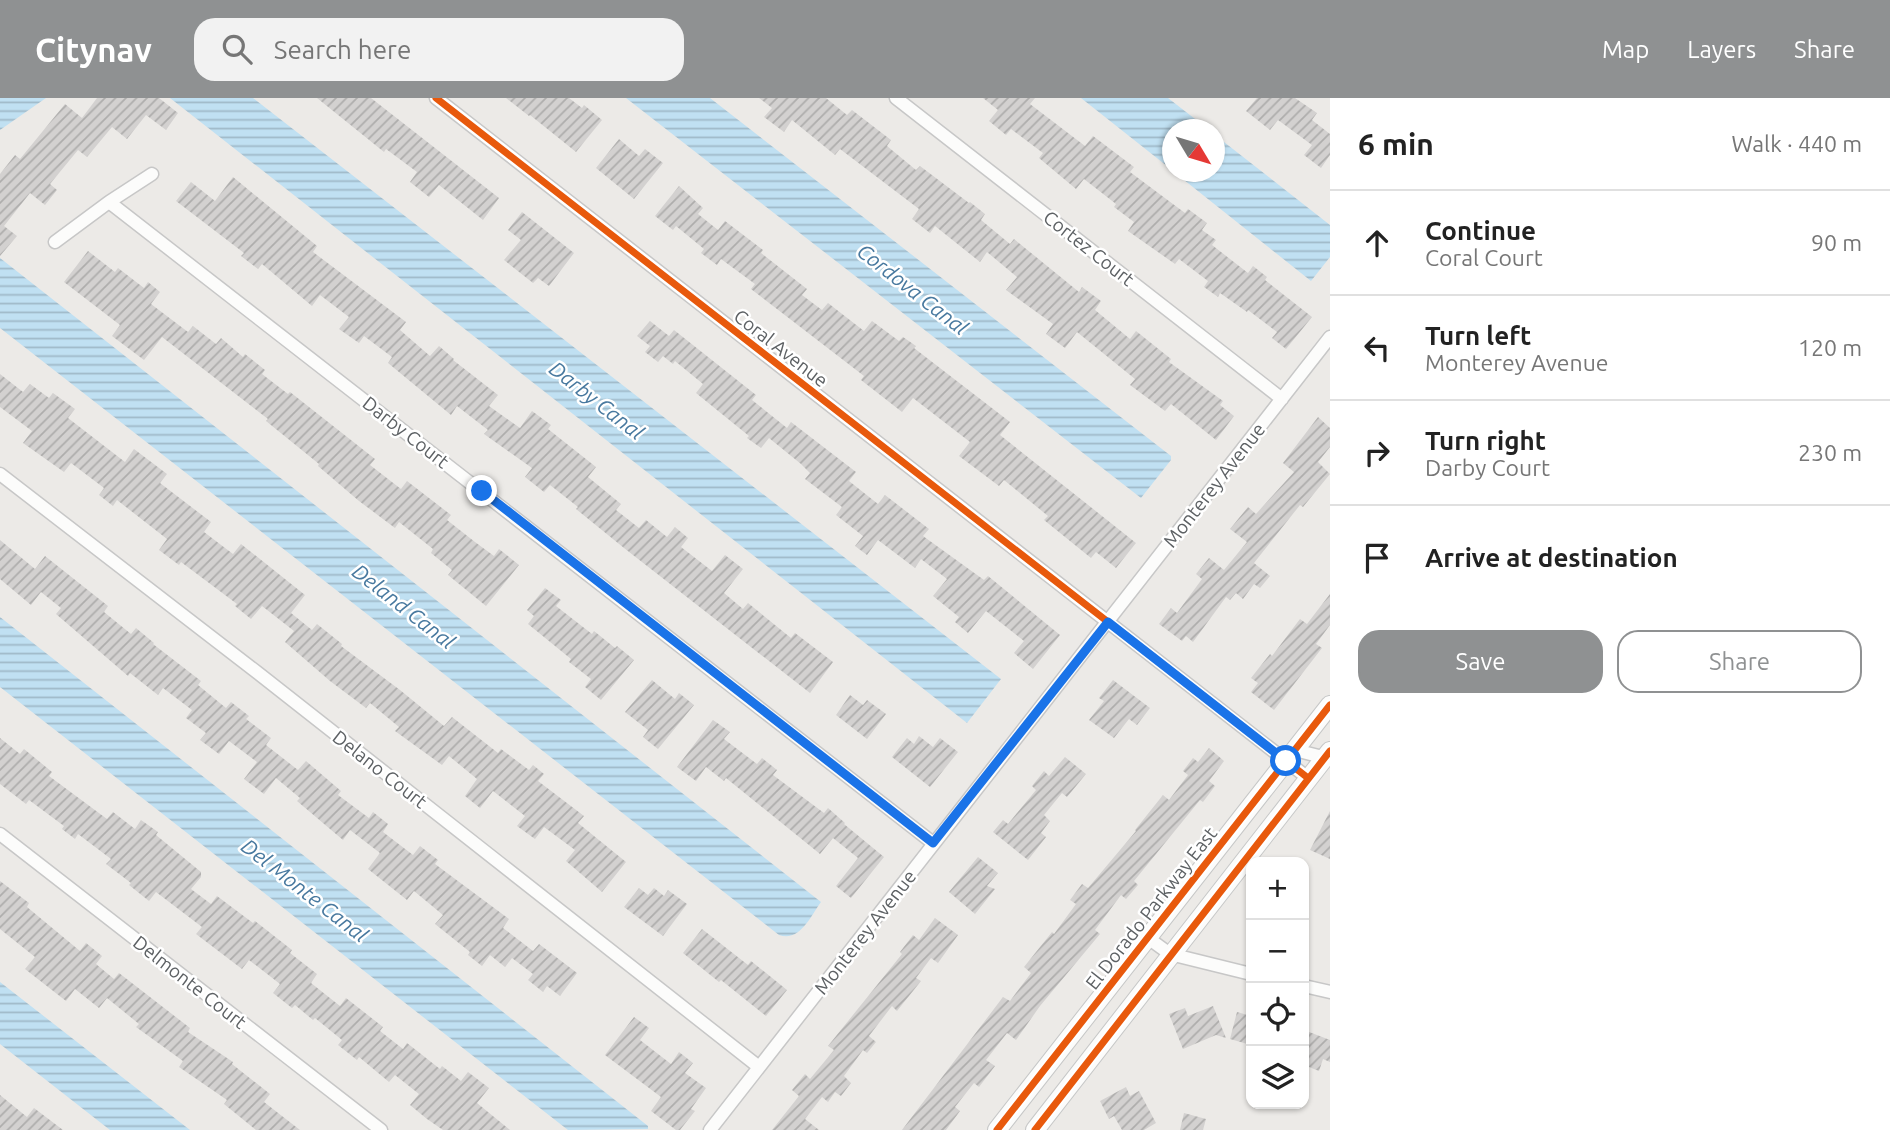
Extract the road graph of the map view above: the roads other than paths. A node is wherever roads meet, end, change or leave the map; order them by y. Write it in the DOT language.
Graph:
graph roads {
  1 [pos="436,98"];
  2 [pos="896,98"];
  3 [pos="152,174"];
  4 [pos="109,202"];
  5 [pos="55,242"];
  6 [pos="1330,337"];
  7 [pos="1282,398"];
  8 [pos="0,474"];
  9 [pos="1108,622"];
  10 [pos="1330,705"];
  11 [pos="1291,755"];
  12 [pos="1328,756"];
  13 [pos="1307,778"];
  14 [pos="0,834"];
  15 [pos="933,843"];
  16 [pos="1147,938"];
  17 [pos="1170,954"];
  18 [pos="1246,973"];
  19 [pos="1309,987"];
  20 [pos="1330,992"];
  21 [pos="759,1067"];
  22 [pos="381,1130"];
  23 [pos="710,1130"];
  24 [pos="997,1130"];
  25 [pos="1035,1130"];
  1 -- 9 [label="street, Coral Avenue"];
  2 -- 7 [label="street, Cortez Court"];
  3 -- 4 [label="street"];
  4 -- 5 [label="street"];
  4 -- 15 [label="street, Darby Court"];
  6 -- 7 [label="street, Monterey Avenue"];
  7 -- 9 [label="street, Monterey Avenue"];
  8 -- 21 [label="street, Delano Court"];
  9 -- 11 [label="street, Coral Avenue"];
  9 -- 15 [label="street, Monterey Avenue"];
  10 -- 11 [label="street, El Dorado Parkway East"];
  11 -- 12 [label="street"];
  11 -- 13 [label="street, Coral Avenue"];
  11 -- 16 [label="street, El Dorado Parkway East"];
  12 -- 13 [label="street"];
  13 -- 17 [label="street"];
  14 -- 22 [label="street, Delmonte Court"];
  15 -- 21 [label="street, Monterey Avenue"];
  16 -- 17 [label="street"];
  16 -- 24 [label="street, El Dorado Parkway East"];
  17 -- 18 [label="street"];
  17 -- 25 [label="street"];
  19 -- 20 [label="street"];
  21 -- 23 [label="street, Monterey Avenue"];
}
